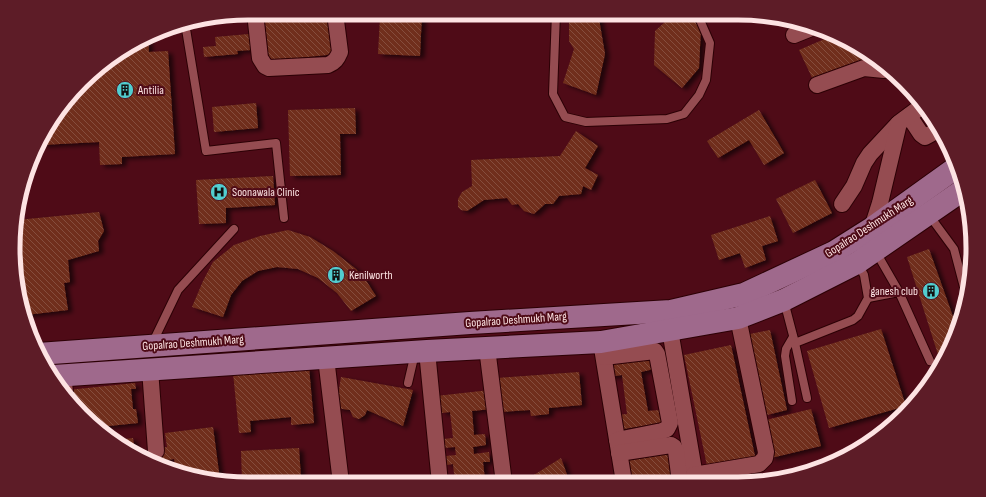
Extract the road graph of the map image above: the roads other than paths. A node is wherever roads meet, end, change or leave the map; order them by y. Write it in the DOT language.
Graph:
graph roads {
  1 [pos="256,20"];
  2 [pos="335,20"];
  3 [pos="556,20"];
  4 [pos="700,20"];
  5 [pos="187,29"];
  6 [pos="805,30"];
  7 [pos="794,34"];
  8 [pos="880,70"];
  9 [pos="818,85"];
  10 [pos="919,108"];
  11 [pos="904,119"];
  12 [pos="934,132"];
  13 [pos="952,170"];
  14 [pos="959,193"];
  15 [pos="842,204"];
  16 [pos="928,214"];
  17 [pos="284,218"];
  18 [pos="872,228"];
  19 [pos="234,229"];
  20 [pos="876,251"];
  21 [pos="858,263"];
  22 [pos="963,284"];
  23 [pos="899,292"];
  24 [pos="868,298"];
  25 [pos="784,300"];
  26 [pos="738,318"];
  27 [pos="670,330"];
  28 [pos="794,340"];
  29 [pos="150,346"];
  30 [pos="487,348"];
  31 [pos="602,350"];
  32 [pos="421,351"];
  33 [pos="46,353"];
  34 [pos="326,358"];
  35 [pos="930,361"];
  36 [pos="150,369"];
  37 [pos="63,381"];
  38 [pos="408,383"];
  39 [pos="807,398"];
  40 [pos="792,401"];
  41 [pos="618,446"];
  42 [pos="156,451"];
  43 [pos="340,477"];
  44 [pos="439,477"];
  45 [pos="503,477"];
  46 [pos="623,477"];
  47 [pos="679,477"];
  48 [pos="695,477"];
  49 [pos="704,477"];
  1 -- 2 [label="street"];
  3 -- 4 [label="lane"];
  5 -- 17 [label="lane"];
  6 -- 7 [label="street"];
  8 -- 9 [label="street"];
  10 -- 11 [label="street"];
  11 -- 12 [label="street"];
  11 -- 15 [label="street"];
  11 -- 18 [label="street"];
  13 -- 18 [label="main road, Gopalrao Deshmukh Marg"];
  14 -- 16 [label="main road, Gopalrao Deshmukh Marg"];
  16 -- 20 [label="main road, Gopalrao Deshmukh Marg"];
  16 -- 22 [label="lane"];
  18 -- 29 [label="main road, Gopalrao Deshmukh Marg"];
  19 -- 29 [label="lane"];
  20 -- 21 [label="main road, Gopalrao Deshmukh Marg"];
  20 -- 23 [label="lane"];
  21 -- 24 [label="lane"];
  21 -- 25 [label="main road, Gopalrao Deshmukh Marg"];
  23 -- 24 [label="lane"];
  23 -- 35 [label="lane"];
  24 -- 28 [label="lane"];
  25 -- 26 [label="main road, Gopalrao Deshmukh Marg"];
  25 -- 28 [label="lane"];
  26 -- 27 [label="main road, Gopalrao Deshmukh Marg"];
  26 -- 49 [label="street"];
  27 -- 31 [label="main road, Gopalrao Deshmukh Marg"];
  27 -- 48 [label="street"];
  28 -- 39 [label="lane"];
  28 -- 40 [label="lane"];
  29 -- 33 [label="main road, Gopalrao Deshmukh Marg"];
  30 -- 31 [label="main road, Gopalrao Deshmukh Marg"];
  30 -- 32 [label="main road, Gopalrao Deshmukh Marg"];
  30 -- 45 [label="street"];
  31 -- 41 [label="street"];
  31 -- 41 [label="street"];
  32 -- 34 [label="main road, Gopalrao Deshmukh Marg"];
  32 -- 38 [label="lane"];
  32 -- 44 [label="street"];
  34 -- 36 [label="main road, Gopalrao Deshmukh Marg"];
  34 -- 43 [label="street"];
  36 -- 37 [label="main road, Gopalrao Deshmukh Marg"];
  36 -- 42 [label="street"];
  41 -- 46 [label="street"];
  41 -- 47 [label="street"];
}
